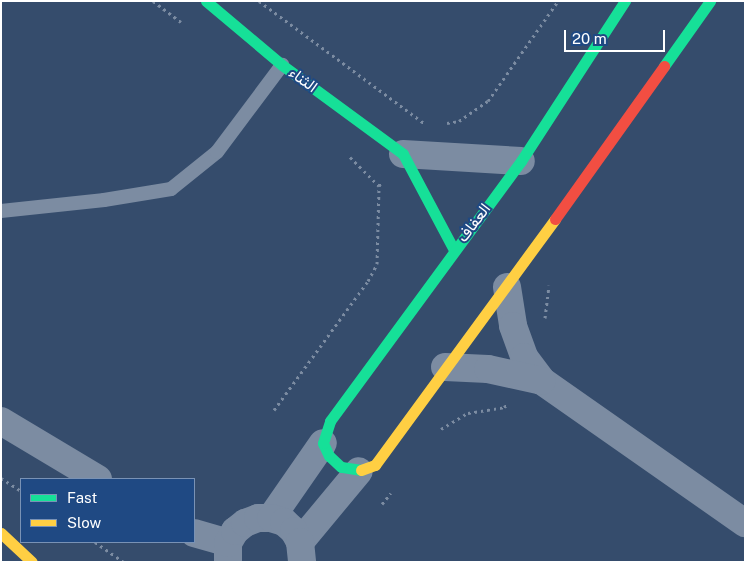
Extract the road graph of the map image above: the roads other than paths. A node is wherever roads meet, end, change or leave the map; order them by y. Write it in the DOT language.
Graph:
graph roads {
  1 [pos="625,1"];
  2 [pos="710,1"];
  3 [pos="219,5"];
  4 [pos="282,65"];
  5 [pos="403,154"];
  6 [pos="520,161"];
  7 [pos="1,211"];
  8 [pos="454,250"];
  9 [pos="507,288"];
  10 [pos="445,367"];
  11 [pos="542,381"];
  12 [pos="1,421"];
  13 [pos="322,442"];
  14 [pos="359,471"];
  15 [pos="96,478"];
  16 [pos="271,518"];
  17 [pos="745,523"];
  18 [pos="1,533"];
  19 [pos="195,534"];
  20 [pos="228,552"];
  21 [pos="301,552"];
  22 [pos="32,562"];
  1 -- 6 [label="street, العفاف"];
  2 -- 9 [label="street"];
  3 -- 4 [label="street, الثناء"];
  4 -- 5 [label="street, الثناء"];
  4 -- 7 [label="lane"];
  5 -- 6 [label="street"];
  5 -- 8 [label="street, الثناء"];
  6 -- 8 [label="street, العفاف"];
  8 -- 13 [label="street, العفاف"];
  9 -- 10 [label="street"];
  9 -- 11 [label="street"];
  10 -- 11 [label="street"];
  10 -- 14 [label="street"];
  11 -- 17 [label="street"];
  12 -- 15 [label="street"];
  13 -- 14 [label="street"];
  13 -- 16 [label="street, العفاف"];
  14 -- 21 [label="street"];
  16 -- 20 [label="street"];
  16 -- 21 [label="street"];
  18 -- 22 [label="street"];
  19 -- 20 [label="street"];
}
